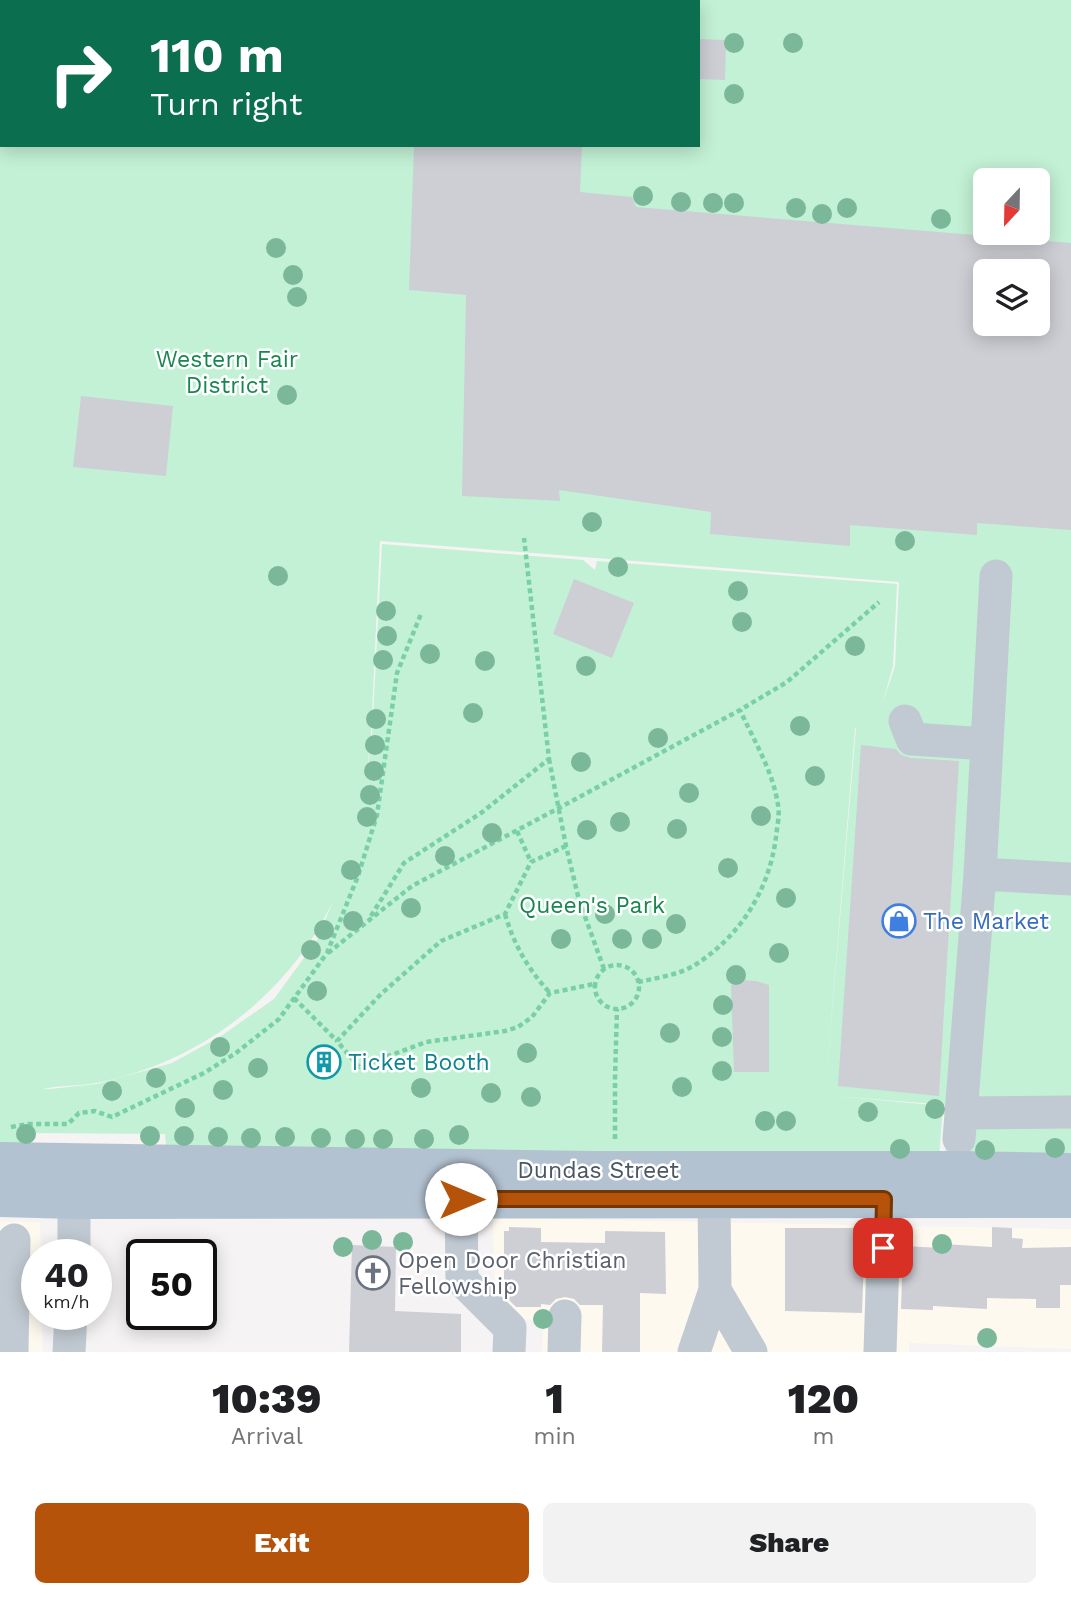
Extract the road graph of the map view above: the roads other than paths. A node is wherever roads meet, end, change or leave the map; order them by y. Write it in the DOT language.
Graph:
graph roads {
  1 [pos="996,576"];
  2 [pos="905,721"];
  3 [pos="987,744"];
  4 [pos="980,874"];
  5 [pos="1071,879"];
  6 [pos="1071,1112"];
  7 [pos="5,1144"];
  8 [pos="1071,1172"];
  9 [pos="74,1182"];
  10 [pos="0,1198"];
  11 [pos="714,1198"];
  12 [pos="461,1199"];
  13 [pos="884,1199"];
  14 [pos="1071,1199"];
  15 [pos="74,1239"];
  16 [pos="14,1240"];
  17 [pos="715,1290"];
  18 [pos="565,1316"];
  19 [pos="70,1330"];
  20 [pos="12,1352"];
  21 [pos="69,1352"];
  22 [pos="509,1352"];
  23 [pos="564,1352"];
  24 [pos="694,1352"];
  25 [pos="751,1352"];
  26 [pos="880,1352"];
  1 -- 3 [label="street"];
  2 -- 3 [label="street"];
  3 -- 4 [label="street"];
  4 -- 5 [label="street"];
  4 -- 6 [label="street"];
  7 -- 9 [label="main road, Dundas Street"];
  8 -- 9 [label="main road, Dundas Street"];
  9 -- 10 [label="main road, Dundas Street"];
  9 -- 12 [label="main road, Dundas Street"];
  9 -- 15 [label="street"];
  11 -- 12 [label="main road, Dundas Street"];
  11 -- 13 [label="main road, Dundas Street"];
  11 -- 17 [label="street"];
  12 -- 22 [label="street"];
  13 -- 14 [label="main road, Dundas Street"];
  13 -- 26 [label="street"];
  16 -- 20 [label="street"];
  17 -- 24 [label="street"];
  17 -- 25 [label="street"];
  18 -- 23 [label="street"];
  19 -- 21 [label="street"];
}
